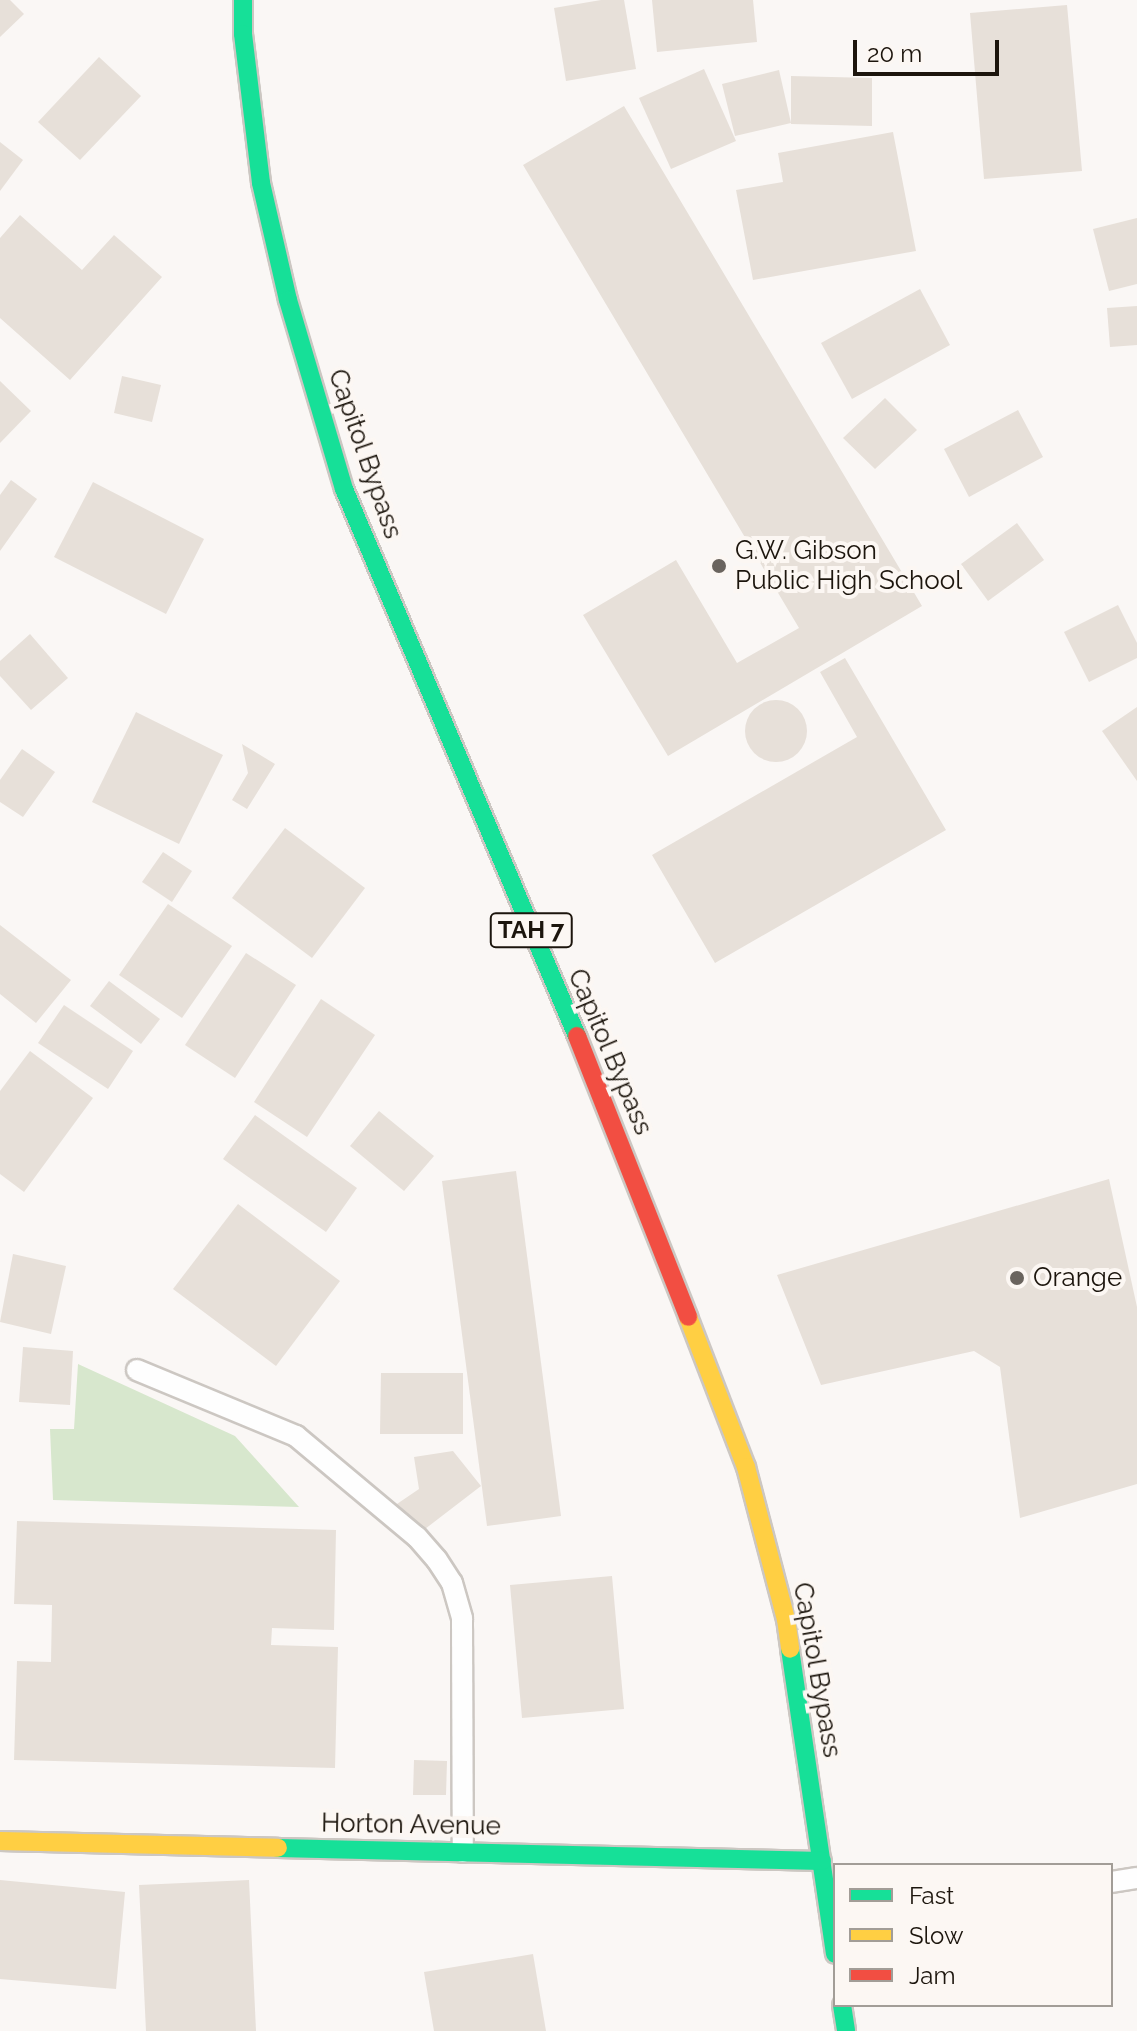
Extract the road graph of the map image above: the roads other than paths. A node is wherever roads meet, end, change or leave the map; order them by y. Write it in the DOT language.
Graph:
graph roads {
  1 [pos="243,0"];
  2 [pos="137,1370"];
  3 [pos="0,1841"];
  4 [pos="463,1852"];
  5 [pos="822,1861"];
  6 [pos="1137,1878"];
  7 [pos="1113,1882"];
  8 [pos="832,1918"];
  9 [pos="842,2007"];
  10 [pos="846,2031"];
  1 -- 5 [label="main road, Capitol Bypass / TAH 7"];
  2 -- 4 [label="lane"];
  3 -- 4 [label="main road, Horton Avenue"];
  4 -- 5 [label="main road, Horton Avenue"];
  5 -- 8 [label="main road, Capitol Bypass / TAH 7"];
  6 -- 7 [label="lane"];
  9 -- 10 [label="main road"];
}
